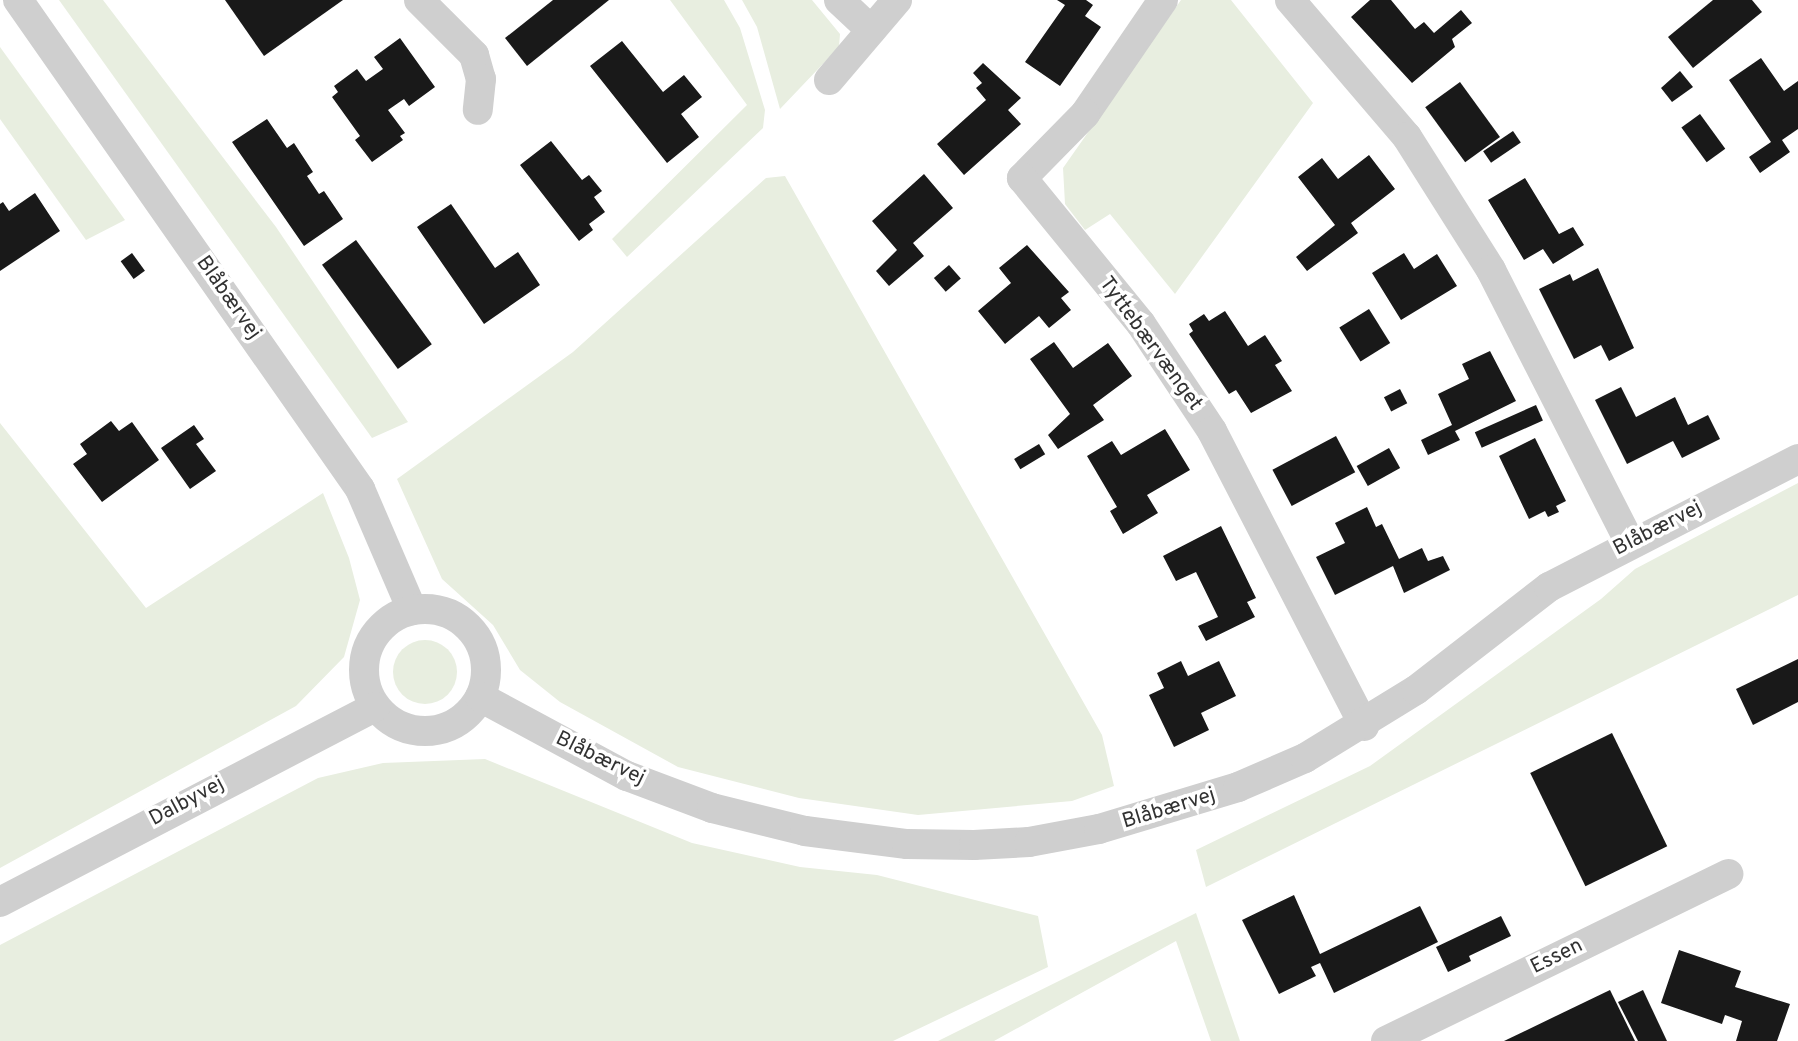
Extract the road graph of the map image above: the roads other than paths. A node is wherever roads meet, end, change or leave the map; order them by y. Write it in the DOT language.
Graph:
graph roads {
  1 [pos="18,0"];
  2 [pos="419,0"];
  3 [pos="839,0"];
  4 [pos="897,0"];
  5 [pos="1163,0"];
  6 [pos="1290,0"];
  7 [pos="871,30"];
  8 [pos="829,80"];
  9 [pos="478,110"];
  10 [pos="1798,459"];
  11 [pos="1630,543"];
  12 [pos="412,610"];
  13 [pos="480,697"];
  14 [pos="375,707"];
  15 [pos="1364,726"];
  16 [pos="1729,874"];
  17 [pos="0,902"];
  18 [pos="1385,1041"];
  1 -- 12 [label="street, Blåbærvej"];
  2 -- 9 [label="street"];
  3 -- 7 [label="street"];
  4 -- 7 [label="street"];
  5 -- 15 [label="street, Tyttebærvænget"];
  6 -- 11 [label="street"];
  7 -- 8 [label="street"];
  10 -- 11 [label="street, Blåbærvej"];
  11 -- 15 [label="street, Blåbærvej"];
  12 -- 13 [label="street"];
  12 -- 14 [label="street"];
  13 -- 14 [label="street"];
  13 -- 15 [label="street, Blåbærvej"];
  14 -- 17 [label="street, Dalbyvej"];
  16 -- 18 [label="street, Essen"];
}
